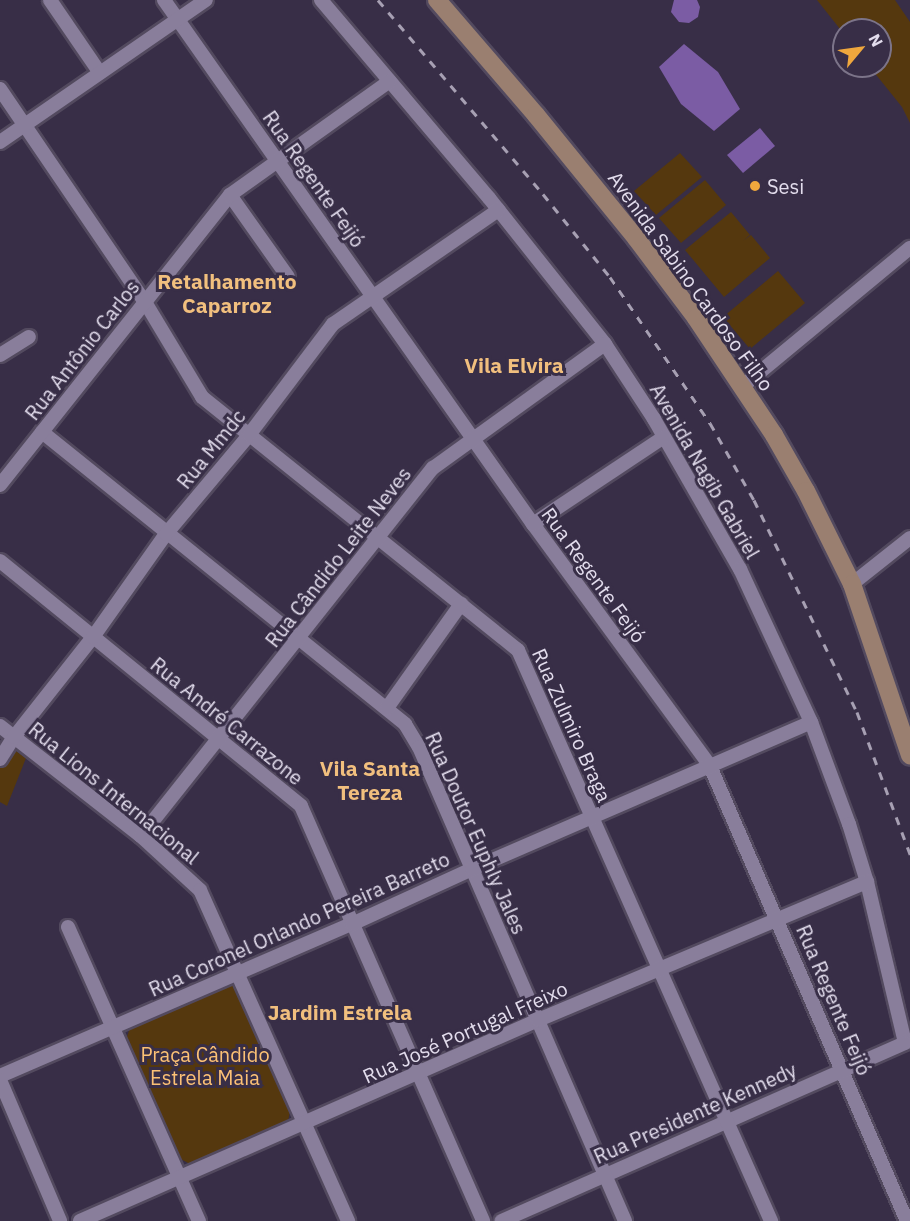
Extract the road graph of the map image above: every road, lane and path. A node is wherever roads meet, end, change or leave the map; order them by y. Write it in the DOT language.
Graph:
graph roads {
  1 [pos="50,0"];
  2 [pos="164,0"];
  3 [pos="206,0"];
  4 [pos="321,0"];
  5 [pos="436,0"];
  6 [pos="178,19"];
  7 [pos="100,73"];
  8 [pos="390,81"];
  9 [pos="0,89"];
  10 [pos="25,125"];
  11 [pos="0,142"];
  12 [pos="277,160"];
  13 [pos="230,195"];
  14 [pos="498,210"];
  15 [pos="910,248"];
  16 [pos="288,277"];
  17 [pos="373,298"];
  18 [pos="145,302"];
  19 [pos="29,337"];
  20 [pos="605,344"];
  21 [pos="0,355"];
  22 [pos="743,386"];
  23 [pos="42,432"];
  24 [pos="249,435"];
  25 [pos="664,437"];
  26 [pos="473,439"];
  27 [pos="0,485"];
  28 [pos="533,524"];
  29 [pos="166,534"];
  30 [pos="378,537"];
  31 [pos="910,538"];
  32 [pos="0,561"];
  33 [pos="852,584"];
  34 [pos="461,604"];
  35 [pos="93,637"];
  36 [pos="299,637"];
  37 [pos="387,708"];
  38 [pos="811,722"];
  39 [pos="0,726"];
  40 [pos="14,737"];
  41 [pos="218,739"];
  42 [pos="910,755"];
  43 [pos="0,759"];
  44 [pos="710,766"];
  45 [pos="591,816"];
  46 [pos="141,836"];
  47 [pos="472,869"];
  48 [pos="867,882"];
  49 [pos="778,918"];
  50 [pos="352,924"];
  51 [pos="68,927"];
  52 [pos="659,969"];
  53 [pos="237,974"];
  54 [pos="538,1020"];
  55 [pos="111,1028"];
  56 [pos="905,1043"];
  57 [pos="843,1069"];
  58 [pos="418,1074"];
  59 [pos="0,1078"];
  60 [pos="727,1121"];
  61 [pos="303,1123"];
  62 [pos="605,1175"];
  63 [pos="180,1177"];
  64 [pos="60,1221"];
  65 [pos="80,1221"];
  66 [pos="200,1221"];
  67 [pos="348,1221"];
  68 [pos="483,1221"];
  69 [pos="502,1221"];
  70 [pos="625,1221"];
  71 [pos="771,1221"];
  72 [pos="907,1221"];
  1 -- 7 [label="street"];
  2 -- 6 [label="street, Rua Regente Feijó"];
  3 -- 6 [label="street"];
  4 -- 8 [label="street, Avenida Nagib Gabriel"];
  5 -- 22 [label="main road, Avenida Sabino Cardoso Filho"];
  6 -- 7 [label="street"];
  6 -- 12 [label="street, Rua Regente Feijó"];
  7 -- 10 [label="street"];
  8 -- 12 [label="street, Rua Antônio Carlos"];
  8 -- 14 [label="street, Avenida Nagib Gabriel"];
  9 -- 10 [label="street, Rua Zulmiro Braga"];
  10 -- 11 [label="street"];
  10 -- 18 [label="street, Rua Zulmiro Braga"];
  12 -- 13 [label="street, Rua Antônio Carlos"];
  12 -- 17 [label="street, Rua Regente Feijó"];
  13 -- 16 [label="street"];
  13 -- 18 [label="street, Rua Antônio Carlos"];
  14 -- 17 [label="street, Rua Mmdc"];
  14 -- 20 [label="street, Avenida Nagib Gabriel"];
  15 -- 22 [label="street"];
  17 -- 24 [label="street, Rua Mmdc"];
  17 -- 26 [label="street, Rua Regente Feijó"];
  18 -- 23 [label="street, Rua Antônio Carlos"];
  18 -- 24 [label="street, Rua Zulmiro Braga"];
  19 -- 21 [label="street"];
  20 -- 25 [label="street, Avenida Nagib Gabriel"];
  20 -- 26 [label="street, Rua Cândido Leite Neves"];
  22 -- 33 [label="main road, Avenida Sabino Cardoso Filho"];
  23 -- 27 [label="street, Rua Antônio Carlos"];
  23 -- 29 [label="street, Rua Doutor Euphly Jales"];
  24 -- 29 [label="street, Rua Mmdc"];
  24 -- 30 [label="street, Rua Zulmiro Braga"];
  25 -- 28 [label="street"];
  25 -- 38 [label="street, Avenida Nagib Gabriel"];
  26 -- 28 [label="street, Rua Regente Feijó"];
  26 -- 30 [label="street, Rua Cândido Leite Neves"];
  28 -- 44 [label="street, Rua Regente Feijó"];
  29 -- 35 [label="street, Rua Mmdc"];
  29 -- 36 [label="street, Rua Doutor Euphly Jales"];
  30 -- 34 [label="street, Rua Zulmiro Braga"];
  30 -- 36 [label="street, Rua Cândido Leite Neves"];
  31 -- 33 [label="street"];
  32 -- 35 [label="street, Rua André Carrazone"];
  33 -- 42 [label="main road, Avenida Sabino Cardoso Filho"];
  34 -- 37 [label="street"];
  34 -- 45 [label="street, Rua Zulmiro Braga"];
  35 -- 40 [label="street, Rua Mmdc"];
  35 -- 41 [label="street, Rua André Carrazone"];
  36 -- 37 [label="street, Rua Doutor Euphly Jales"];
  36 -- 41 [label="street, Rua Cândido Leite Neves"];
  37 -- 47 [label="street, Rua Doutor Euphly Jales"];
  38 -- 44 [label="street, Rua Coronel Orlando Pereira Barreto"];
  38 -- 48 [label="street, Avenida Nagib Gabriel"];
  39 -- 40 [label="street, Rua Lions Internacional"];
  40 -- 43 [label="street, Rua Mmdc"];
  40 -- 46 [label="street, Rua Lions Internacional"];
  41 -- 46 [label="street, Rua Cândido Leite Neves"];
  41 -- 50 [label="street, Rua André Carrazone"];
  44 -- 45 [label="street, Rua Coronel Orlando Pereira Barreto"];
  44 -- 49 [label="street, Rua Regente Feijó"];
  45 -- 47 [label="street, Rua Coronel Orlando Pereira Barreto"];
  45 -- 52 [label="street, Rua Zulmiro Braga"];
  46 -- 53 [label="street, Rua Lions Internacional"];
  47 -- 50 [label="street, Rua Coronel Orlando Pereira Barreto"];
  47 -- 54 [label="street, Rua Doutor Euphly Jales"];
  48 -- 49 [label="street, Rua José Portugal Freixo"];
  48 -- 56 [label="street, Avenida Nagib Gabriel"];
  49 -- 52 [label="street, Rua José Portugal Freixo"];
  49 -- 57 [label="street, Rua Regente Feijó"];
  50 -- 53 [label="street, Rua Coronel Orlando Pereira Barreto"];
  50 -- 58 [label="street, Rua André Carrazone"];
  51 -- 55 [label="street"];
  52 -- 54 [label="street, Rua José Portugal Freixo"];
  52 -- 60 [label="street, Rua Zulmiro Braga"];
  53 -- 55 [label="street, Rua Coronel Orlando Pereira Barreto"];
  53 -- 61 [label="street, Rua Lions Internacional"];
  54 -- 58 [label="street, Rua José Portugal Freixo"];
  54 -- 62 [label="street, Rua Doutor Euphly Jales"];
  55 -- 59 [label="street, Rua Coronel Orlando Pereira Barreto"];
  55 -- 63 [label="street"];
  56 -- 57 [label="street, Rua Presidente Kennedy"];
  57 -- 60 [label="street, Rua Presidente Kennedy"];
  57 -- 72 [label="street, Rua Regente Feijó"];
  58 -- 61 [label="street, Rua José Portugal Freixo"];
  58 -- 68 [label="street, Rua André Carrazone"];
  59 -- 64 [label="street"];
  60 -- 62 [label="street, Rua Presidente Kennedy"];
  60 -- 71 [label="street, Rua Zulmiro Braga"];
  61 -- 63 [label="street, Rua José Portugal Freixo"];
  61 -- 67 [label="street, Rua Lions Internacional"];
  62 -- 69 [label="street, Rua Presidente Kennedy"];
  62 -- 70 [label="street, Rua Doutor Euphly Jales"];
  63 -- 65 [label="street, Rua José Portugal Freixo"];
  63 -- 66 [label="street"];
}
